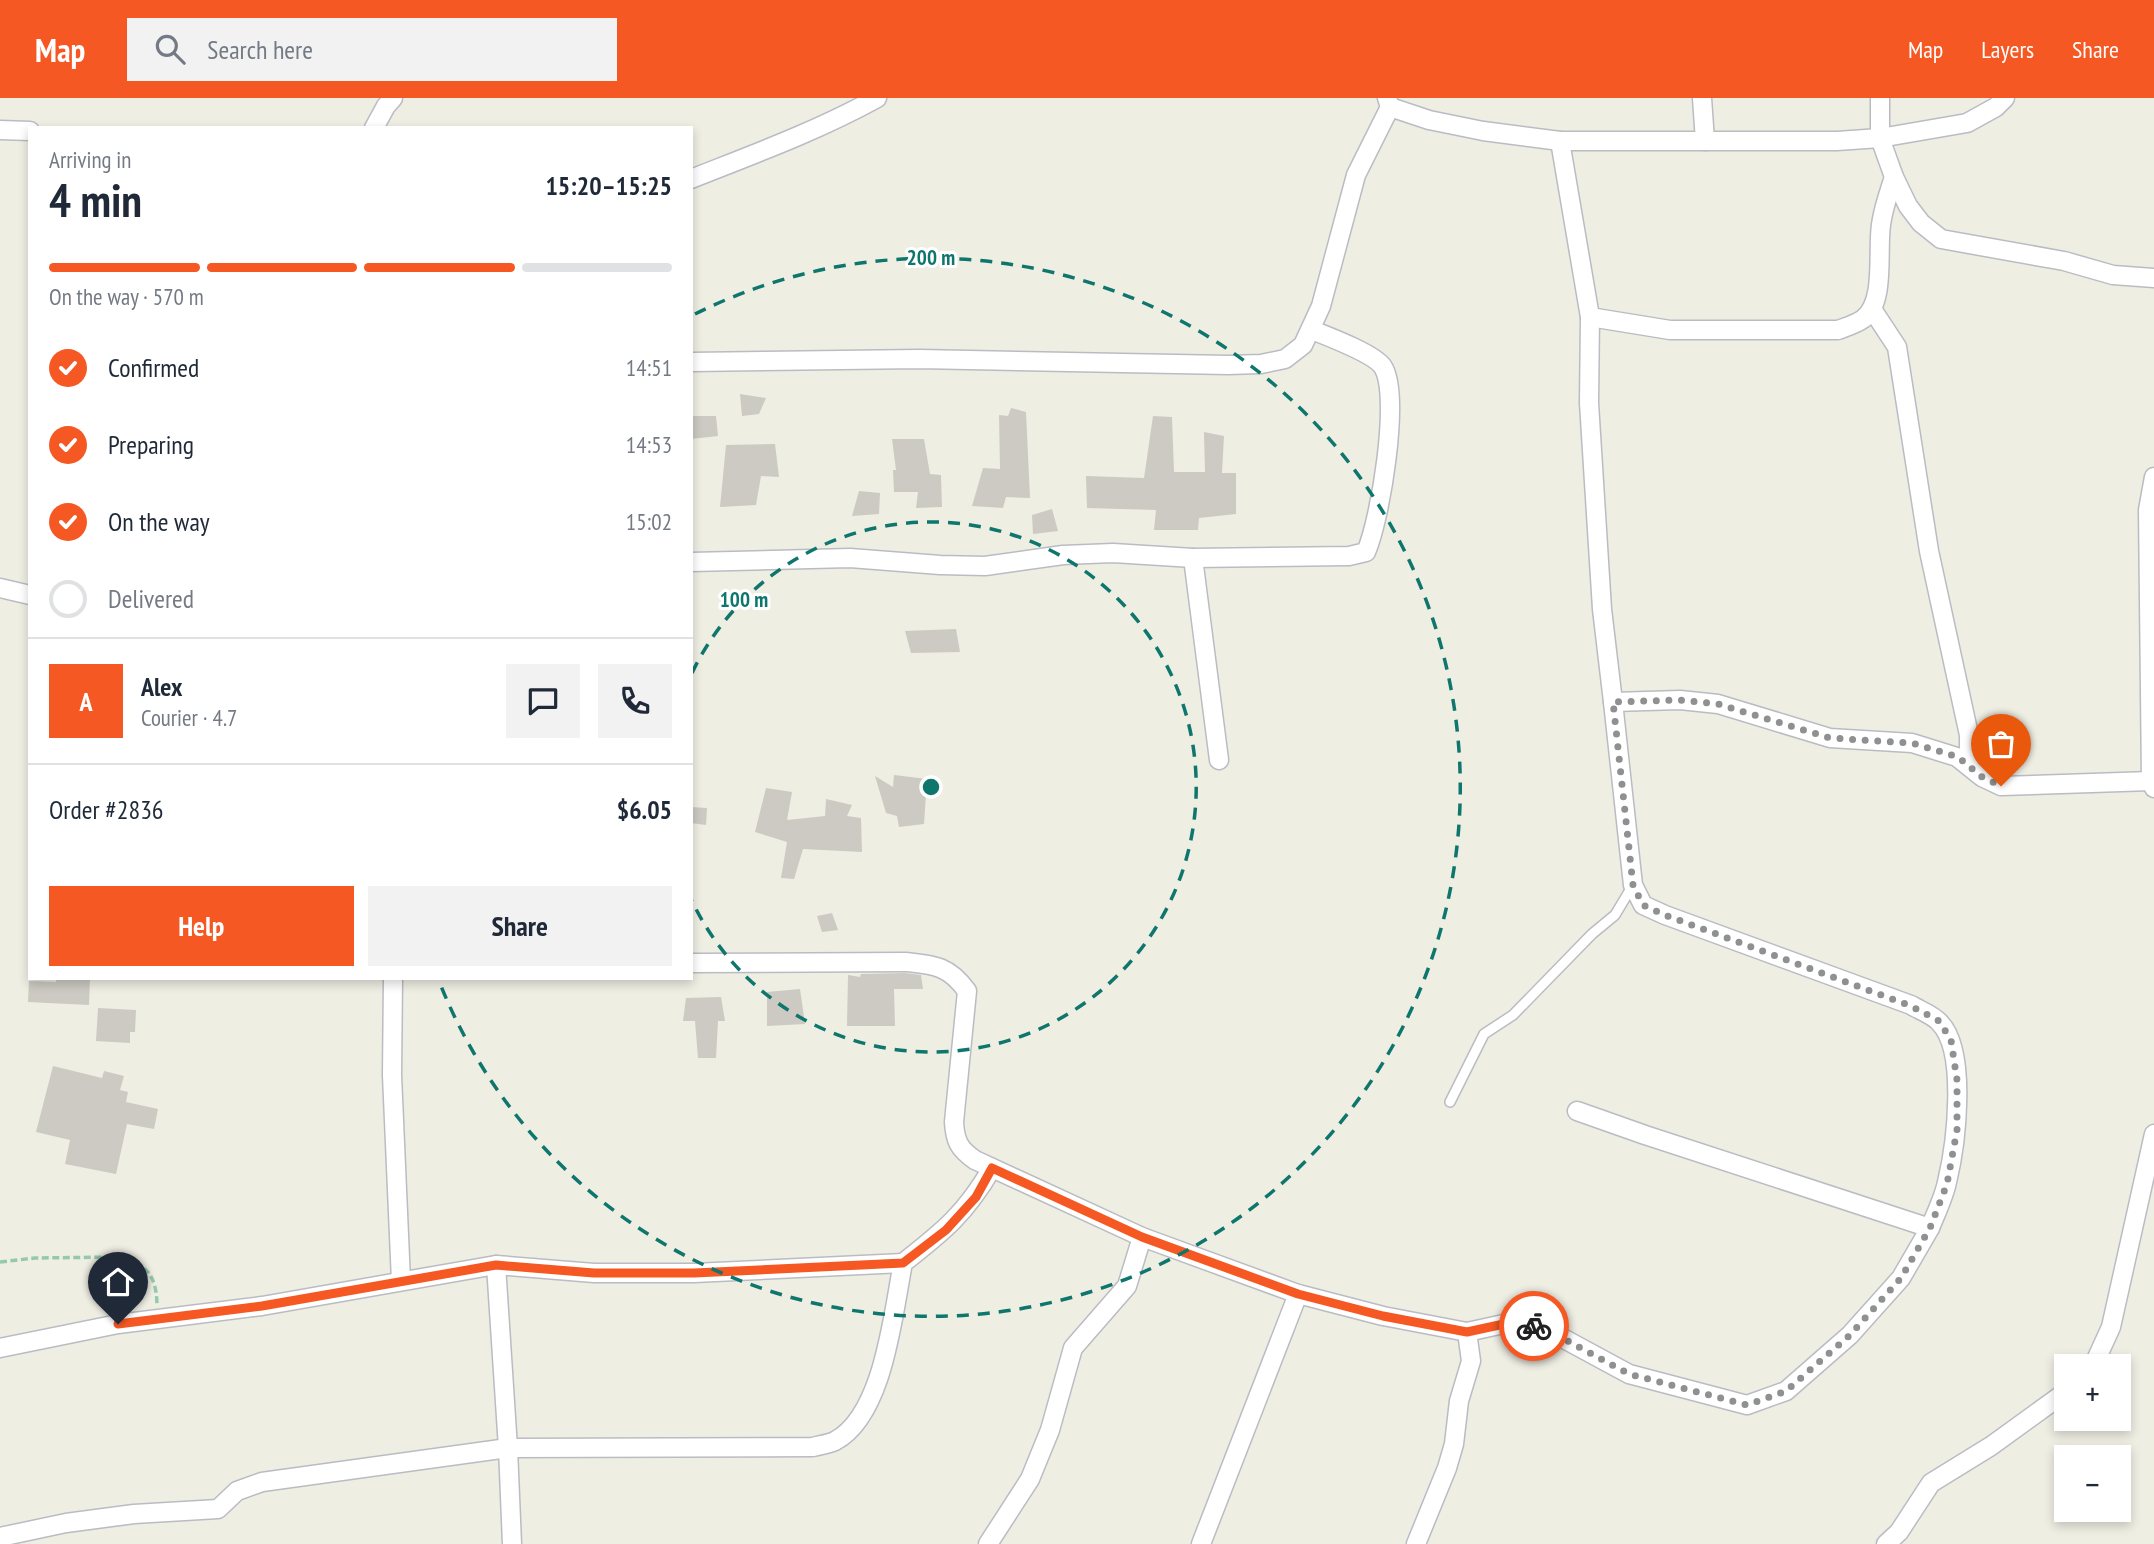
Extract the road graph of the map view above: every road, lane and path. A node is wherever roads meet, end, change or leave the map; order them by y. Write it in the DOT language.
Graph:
graph roads {
  1 [pos="393,98"];
  2 [pos="877,98"];
  3 [pos="1702,98"];
  4 [pos="1880,98"];
  5 [pos="2005,98"];
  6 [pos="1389,102"];
  7 [pos="375,126"];
  8 [pos="0,130"];
  9 [pos="28,131"];
  10 [pos="1880,138"];
  11 [pos="1560,141"];
  12 [pos="1705,141"];
  13 [pos="693,177"];
  14 [pos="1894,177"];
  15 [pos="2154,278"];
  16 [pos="1872,309"];
  17 [pos="1590,317"];
  18 [pos="1312,330"];
  19 [pos="693,362"];
  20 [pos="2154,477"];
  21 [pos="2151,510"];
  22 [pos="1193,558"];
  23 [pos="693,562"];
  24 [pos="0,589"];
  25 [pos="28,594"];
  26 [pos="2152,678"];
  27 [pos="1613,702"];
  28 [pos="1219,760"];
  29 [pos="1969,766"];
  30 [pos="2153,785"];
  31 [pos="1633,885"];
  32 [pos="693,963"];
  33 [pos="393,980"];
  34 [pos="1450,1102"];
  35 [pos="1577,1111"];
  36 [pos="2154,1134"];
  37 [pos="992,1168"];
  38 [pos="1930,1228"];
  39 [pos="1142,1237"];
  40 [pos="0,1262"];
  41 [pos="903,1263"];
  42 [pos="496,1265"];
  43 [pos="401,1281"];
  44 [pos="1298,1294"];
  45 [pos="157,1320"];
  46 [pos="1467,1332"];
  47 [pos="0,1348"];
  48 [pos="2099,1354"];
  49 [pos="2054,1400"];
  50 [pos="508,1448"];
  51 [pos="0,1537"];
  52 [pos="512,1544"];
  53 [pos="988,1544"];
  54 [pos="1201,1544"];
  55 [pos="1416,1544"];
  56 [pos="1886,1544"];
  1 -- 7 [label="street"];
  2 -- 13 [label="street"];
  3 -- 12 [label="street"];
  4 -- 10 [label="street"];
  5 -- 10 [label="street"];
  6 -- 11 [label="street"];
  6 -- 18 [label="street"];
  8 -- 9 [label="street"];
  10 -- 12 [label="street"];
  10 -- 14 [label="street"];
  11 -- 12 [label="street"];
  11 -- 17 [label="street"];
  14 -- 15 [label="street"];
  14 -- 16 [label="street"];
  16 -- 17 [label="street"];
  16 -- 29 [label="street"];
  17 -- 27 [label="street"];
  18 -- 19 [label="street"];
  18 -- 22 [label="street"];
  20 -- 21 [label="street"];
  21 -- 26 [label="street"];
  22 -- 23 [label="street"];
  22 -- 28 [label="street"];
  24 -- 25 [label="street"];
  26 -- 30 [label="street"];
  27 -- 29 [label="street"];
  27 -- 31 [label="street"];
  29 -- 30 [label="street"];
  31 -- 34 [label="lane"];
  31 -- 38 [label="street"];
  32 -- 37 [label="street"];
  33 -- 43 [label="street"];
  35 -- 38 [label="street"];
  36 -- 48 [label="street"];
  37 -- 39 [label="street"];
  37 -- 41 [label="street"];
  38 -- 46 [label="street"];
  39 -- 44 [label="street"];
  39 -- 53 [label="street"];
  40 -- 45 [label="path"];
  41 -- 42 [label="street"];
  41 -- 50 [label="street"];
  42 -- 43 [label="street"];
  42 -- 50 [label="street"];
  43 -- 45 [label="street"];
  44 -- 46 [label="street"];
  44 -- 54 [label="street"];
  45 -- 47 [label="street"];
  46 -- 55 [label="street"];
  49 -- 56 [label="street"];
  50 -- 51 [label="street"];
  50 -- 52 [label="street"];
}
